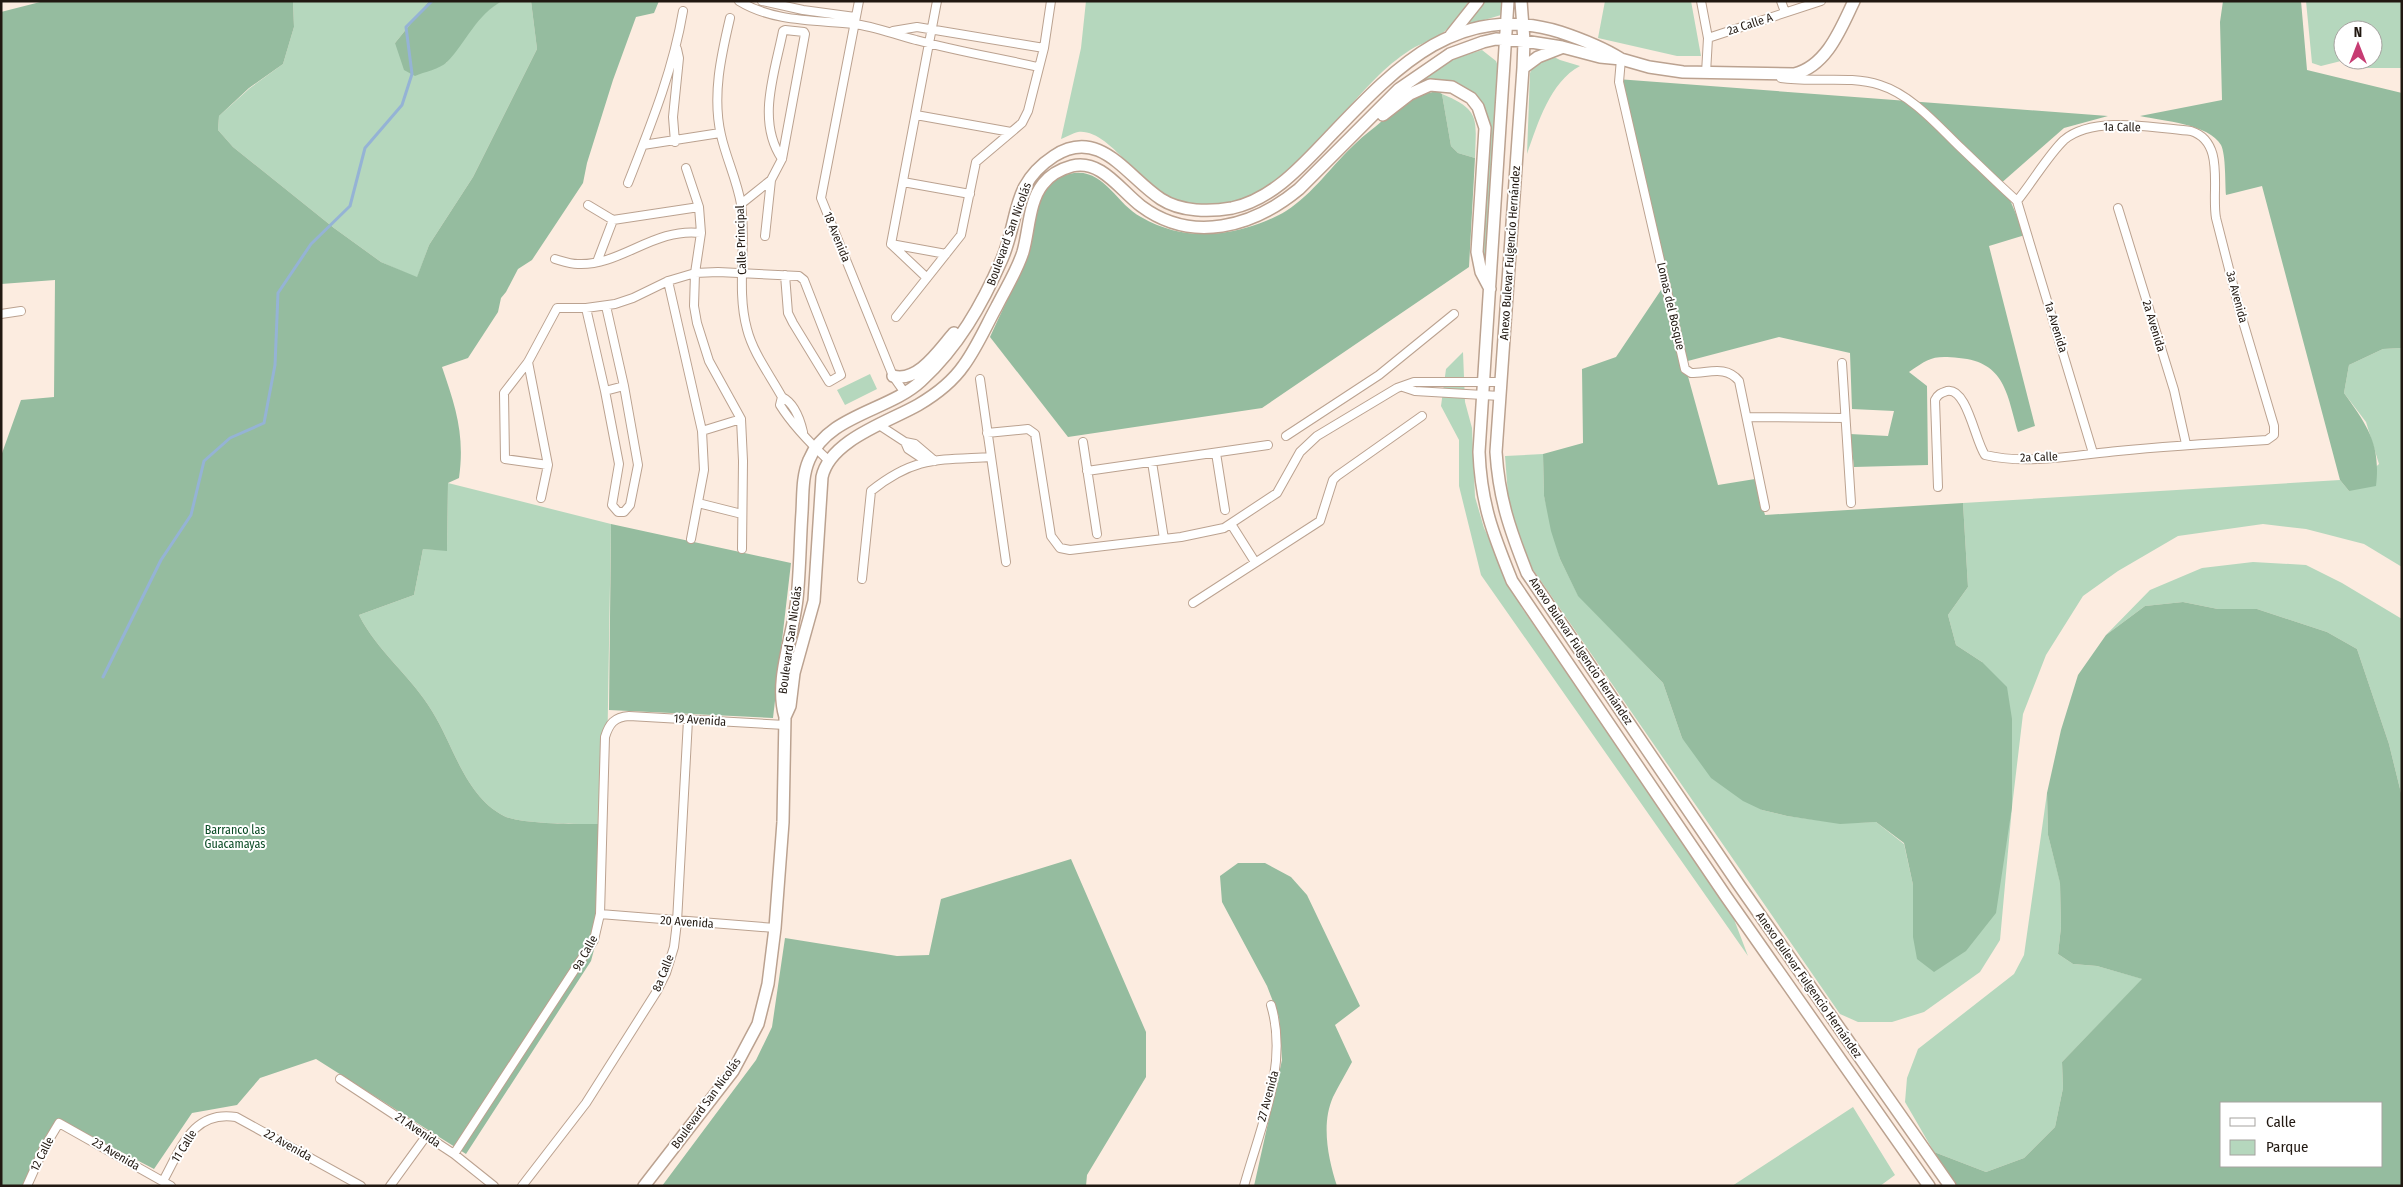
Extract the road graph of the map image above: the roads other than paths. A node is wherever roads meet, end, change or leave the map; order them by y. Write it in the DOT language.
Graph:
graph roads {
  1 [pos="739,1"];
  2 [pos="762,1"];
  3 [pos="859,1"];
  4 [pos="937,1"];
  5 [pos="1051,1"];
  6 [pos="1478,1"];
  7 [pos="1508,1"];
  8 [pos="1521,1"];
  9 [pos="1701,1"];
  10 [pos="1781,1"];
  11 [pos="1821,1"];
  12 [pos="1854,1"];
  13 [pos="683,12"];
  14 [pos="1785,12"];
  15 [pos="730,18"];
  16 [pos="855,18"];
  17 [pos="1507,22"];
  18 [pos="1524,24"];
  19 [pos="932,30"];
  20 [pos="891,31"];
  21 [pos="1708,38"];
  22 [pos="1448,39"];
  23 [pos="1506,39"];
  24 [pos="1524,41"];
  25 [pos="930,44"];
  26 [pos="677,47"];
  27 [pos="1562,47"];
  28 [pos="1044,48"];
  29 [pos="1621,59"];
  30 [pos="1038,67"];
  31 [pos="1523,68"];
  32 [pos="1706,73"];
  33 [pos="1755,74"];
  34 [pos="916,115"];
  35 [pos="1011,132"];
  36 [pos="720,133"];
  37 [pos="675,142"];
  38 [pos="643,145"];
  39 [pos="1343,145"];
  40 [pos="2214,158"];
  41 [pos="782,159"];
  42 [pos="686,168"];
  43 [pos="771,180"];
  44 [pos="903,182"];
  45 [pos="628,183"];
  46 [pos="970,194"];
  47 [pos="2017,201"];
  48 [pos="588,204"];
  49 [pos="741,204"];
  50 [pos="699,207"];
  51 [pos="2118,208"];
  52 [pos="613,220"];
  53 [pos="701,233"];
  54 [pos="765,236"];
  55 [pos="891,244"];
  56 [pos="946,254"];
  57 [pos="1002,258"];
  58 [pos="555,259"];
  59 [pos="597,262"];
  60 [pos="695,273"];
  61 [pos="743,273"];
  62 [pos="785,275"];
  63 [pos="927,278"];
  64 [pos="668,280"];
  65 [pos="1490,289"];
  66 [pos="606,306"];
  67 [pos="586,308"];
  68 [pos="21,311"];
  69 [pos="1,314"];
  70 [pos="1454,314"];
  71 [pos="896,317"];
  72 [pos="528,362"];
  73 [pos="1842,362"];
  74 [pos="893,376"];
  75 [pos="980,379"];
  76 [pos="1483,382"];
  77 [pos="1500,382"];
  78 [pos="624,386"];
  79 [pos="1403,387"];
  80 [pos="605,391"];
  81 [pos="905,393"];
  82 [pos="1482,395"];
  83 [pos="1500,396"];
  84 [pos="1422,416"];
  85 [pos="1318,417"];
  86 [pos="1747,417"];
  87 [pos="1846,418"];
  88 [pos="741,419"];
  89 [pos="882,423"];
  90 [pos="702,431"];
  91 [pos="1326,431"];
  92 [pos="987,433"];
  93 [pos="2274,435"];
  94 [pos="1286,436"];
  95 [pos="905,442"];
  96 [pos="1083,442"];
  97 [pos="2186,444"];
  98 [pos="1268,445"];
  99 [pos="815,448"];
  100 [pos="1216,453"];
  101 [pos="2093,453"];
  102 [pos="991,457"];
  103 [pos="828,460"];
  104 [pos="926,461"];
  105 [pos="935,461"];
  106 [pos="1152,462"];
  107 [pos="548,465"];
  108 [pos="1087,471"];
  109 [pos="1938,487"];
  110 [pos="541,498"];
  111 [pos="698,503"];
  112 [pos="1851,503"];
  113 [pos="1765,506"];
  114 [pos="1225,510"];
  115 [pos="742,514"];
  116 [pos="1231,524"];
  117 [pos="1097,534"];
  118 [pos="691,539"];
  119 [pos="1164,539"];
  120 [pos="742,549"];
  121 [pos="1006,562"];
  122 [pos="1256,562"];
  123 [pos="862,580"];
  124 [pos="1193,602"];
  125 [pos="615,719"];
  126 [pos="688,720"];
  127 [pos="785,721"];
  128 [pos="600,914"];
  129 [pos="677,922"];
  130 [pos="775,928"];
  131 [pos="1271,1005"];
  132 [pos="340,1078"];
  133 [pos="212,1117"];
  134 [pos="60,1124"];
  135 [pos="427,1136"];
  136 [pos="454,1154"];
  137 [pos="163,1181"];
  138 [pos="27,1186"];
  139 [pos="171,1186"];
  140 [pos="360,1186"];
  141 [pos="390,1186"];
  142 [pos="494,1186"];
  143 [pos="522,1186"];
  144 [pos="644,1186"];
  145 [pos="1244,1186"];
  146 [pos="1929,1186"];
  147 [pos="1950,1186"];
  1 -- 16 [label="street"];
  2 -- 16 [label="street"];
  3 -- 16 [label="street, 18 Avenida"];
  4 -- 19 [label="street"];
  5 -- 28 [label="street"];
  6 -- 22 [label="main road"];
  7 -- 17 [label="main road, Anexo Bulevar Fulgencio Hernández"];
  8 -- 18 [label="main road, Anexo Bulevar Fulgencio Hernández"];
  9 -- 21 [label="street"];
  10 -- 14 [label="street"];
  11 -- 14 [label="street, 2a Calle A"];
  12 -- 33 [label="main road"];
  13 -- 26 [label="street"];
  14 -- 21 [label="street, 2a Calle A"];
  15 -- 36 [label="street, Calle Principal"];
  16 -- 20 [label="street"];
  16 -- 74 [label="street, 18 Avenida"];
  17 -- 18 [label="main road, Boulevard San Nicolás"];
  17 -- 22 [label="main road, Boulevard San Nicolás"];
  17 -- 23 [label="main road, Anexo Bulevar Fulgencio Hernández"];
  18 -- 24 [label="main road, Anexo Bulevar Fulgencio Hernández"];
  18 -- 29 [label="main road, Boulevard San Nicolás"];
  19 -- 20 [label="street"];
  19 -- 25 [label="street"];
  19 -- 28 [label="street"];
  20 -- 25 [label="street"];
  21 -- 32 [label="street"];
  22 -- 57 [label="main road, Boulevard San Nicolás"];
  23 -- 24 [label="main road, Boulevard San Nicolás"];
  23 -- 39 [label="main road, Boulevard San Nicolás"];
  23 -- 65 [label="main road, Anexo Bulevar Fulgencio Hernández"];
  24 -- 27 [label="main road, Boulevard San Nicolás"];
  24 -- 31 [label="main road, Anexo Bulevar Fulgencio Hernández"];
  25 -- 30 [label="street"];
  25 -- 34 [label="street"];
  26 -- 37 [label="street"];
  26 -- 38 [label="street"];
  27 -- 29 [label="main road, Boulevard San Nicolás"];
  27 -- 31 [label="main road"];
  28 -- 30 [label="street"];
  29 -- 32 [label="main road"];
  29 -- 86 [label="street, Lomas del Bosque"];
  30 -- 35 [label="street"];
  31 -- 77 [label="main road, Anexo Bulevar Fulgencio Hernández"];
  32 -- 33 [label="main road"];
  33 -- 47 [label="street"];
  34 -- 35 [label="street"];
  34 -- 44 [label="street"];
  35 -- 46 [label="street"];
  36 -- 37 [label="street"];
  36 -- 49 [label="street, Calle Principal"];
  37 -- 38 [label="street"];
  38 -- 45 [label="street"];
  39 -- 65 [label="main road"];
  39 -- 89 [label="main road, Boulevard San Nicolás"];
  40 -- 47 [label="street, 1a Calle"];
  40 -- 93 [label="street, 3a Avenida"];
  41 -- 41 [label="street"];
  41 -- 43 [label="street"];
  42 -- 50 [label="street"];
  43 -- 49 [label="street"];
  43 -- 54 [label="street"];
  44 -- 46 [label="street"];
  44 -- 55 [label="street"];
  46 -- 56 [label="street"];
  47 -- 101 [label="street, 1a Avenida"];
  48 -- 52 [label="street"];
  49 -- 61 [label="street, Calle Principal"];
  50 -- 52 [label="street"];
  50 -- 53 [label="street"];
  51 -- 97 [label="street, 2a Avenida"];
  52 -- 59 [label="street"];
  53 -- 59 [label="street"];
  53 -- 60 [label="street"];
  55 -- 56 [label="street"];
  55 -- 63 [label="street"];
  56 -- 63 [label="street"];
  57 -- 74 [label="main road"];
  57 -- 81 [label="main road, Boulevard San Nicolás"];
  58 -- 59 [label="street"];
  60 -- 61 [label="street"];
  60 -- 64 [label="street"];
  60 -- 88 [label="street"];
  61 -- 62 [label="street"];
  61 -- 99 [label="street, Calle Principal"];
  62 -- 62 [label="street"];
  63 -- 71 [label="street"];
  64 -- 66 [label="street"];
  64 -- 90 [label="street"];
  65 -- 76 [label="main road, Anexo Bulevar Fulgencio Hernández"];
  66 -- 67 [label="street"];
  66 -- 78 [label="street"];
  67 -- 72 [label="street"];
  67 -- 80 [label="street"];
  68 -- 69 [label="street"];
  70 -- 85 [label="street"];
  72 -- 107 [label="street"];
  72 -- 107 [label="street"];
  73 -- 87 [label="street"];
  74 -- 81 [label="street, 18 Avenida"];
  75 -- 92 [label="street"];
  76 -- 77 [label="street"];
  76 -- 79 [label="street"];
  76 -- 82 [label="main road, Anexo Bulevar Fulgencio Hernández"];
  77 -- 83 [label="main road, Anexo Bulevar Fulgencio Hernández"];
  78 -- 80 [label="street"];
  78 -- 80 [label="street"];
  79 -- 82 [label="street"];
  79 -- 91 [label="street"];
  81 -- 89 [label="main road"];
  81 -- 99 [label="main road, Boulevard San Nicolás"];
  82 -- 83 [label="street"];
  82 -- 146 [label="main road, Anexo Bulevar Fulgencio Hernández"];
  83 -- 147 [label="main road, Anexo Bulevar Fulgencio Hernández"];
  84 -- 122 [label="street"];
  85 -- 91 [label="street"];
  85 -- 94 [label="street"];
  86 -- 87 [label="street"];
  86 -- 113 [label="street, Lomas del Bosque"];
  87 -- 112 [label="street"];
  88 -- 90 [label="street"];
  88 -- 115 [label="street"];
  89 -- 95 [label="street"];
  89 -- 103 [label="main road, Boulevard San Nicolás"];
  90 -- 111 [label="street"];
  91 -- 116 [label="street"];
  92 -- 102 [label="street"];
  92 -- 119 [label="street"];
  93 -- 97 [label="street, 2a Calle"];
  95 -- 104 [label="street"];
  95 -- 105 [label="street"];
  96 -- 108 [label="street"];
  97 -- 101 [label="street, 2a Calle"];
  98 -- 100 [label="street"];
  99 -- 103 [label="street, Calle Principal"];
  99 -- 127 [label="main road, Boulevard San Nicolás"];
  100 -- 106 [label="street"];
  100 -- 114 [label="street"];
  101 -- 109 [label="street, 2a Calle"];
  102 -- 105 [label="street"];
  102 -- 121 [label="street"];
  103 -- 127 [label="main road, Boulevard San Nicolás"];
  104 -- 105 [label="street"];
  104 -- 123 [label="street"];
  106 -- 108 [label="street"];
  106 -- 119 [label="street"];
  107 -- 110 [label="street"];
  108 -- 117 [label="street"];
  111 -- 115 [label="street"];
  111 -- 118 [label="street"];
  115 -- 120 [label="street"];
  116 -- 119 [label="street"];
  116 -- 122 [label="street"];
  122 -- 124 [label="street"];
  125 -- 126 [label="street, 19 Avenida"];
  125 -- 128 [label="street, 9a Calle"];
  126 -- 127 [label="street, 19 Avenida"];
  126 -- 129 [label="street, 8a Calle"];
  127 -- 130 [label="main road, Boulevard San Nicolás"];
  128 -- 129 [label="street, 20 Avenida"];
  128 -- 136 [label="street, 9a Calle"];
  129 -- 130 [label="street, 20 Avenida"];
  129 -- 143 [label="street, 8a Calle"];
  130 -- 144 [label="main road, Boulevard San Nicolás"];
  131 -- 145 [label="street, 27 Avenida"];
  132 -- 135 [label="street, 21 Avenida"];
  133 -- 137 [label="street, 11 Calle"];
  133 -- 140 [label="street, 22 Avenida"];
  134 -- 137 [label="street, 23 Avenida"];
  134 -- 138 [label="street, 12 Calle"];
  135 -- 136 [label="street, 21 Avenida"];
  135 -- 141 [label="street"];
  136 -- 142 [label="street, 21 Avenida"];
  137 -- 139 [label="street, 23 Avenida"];
}
